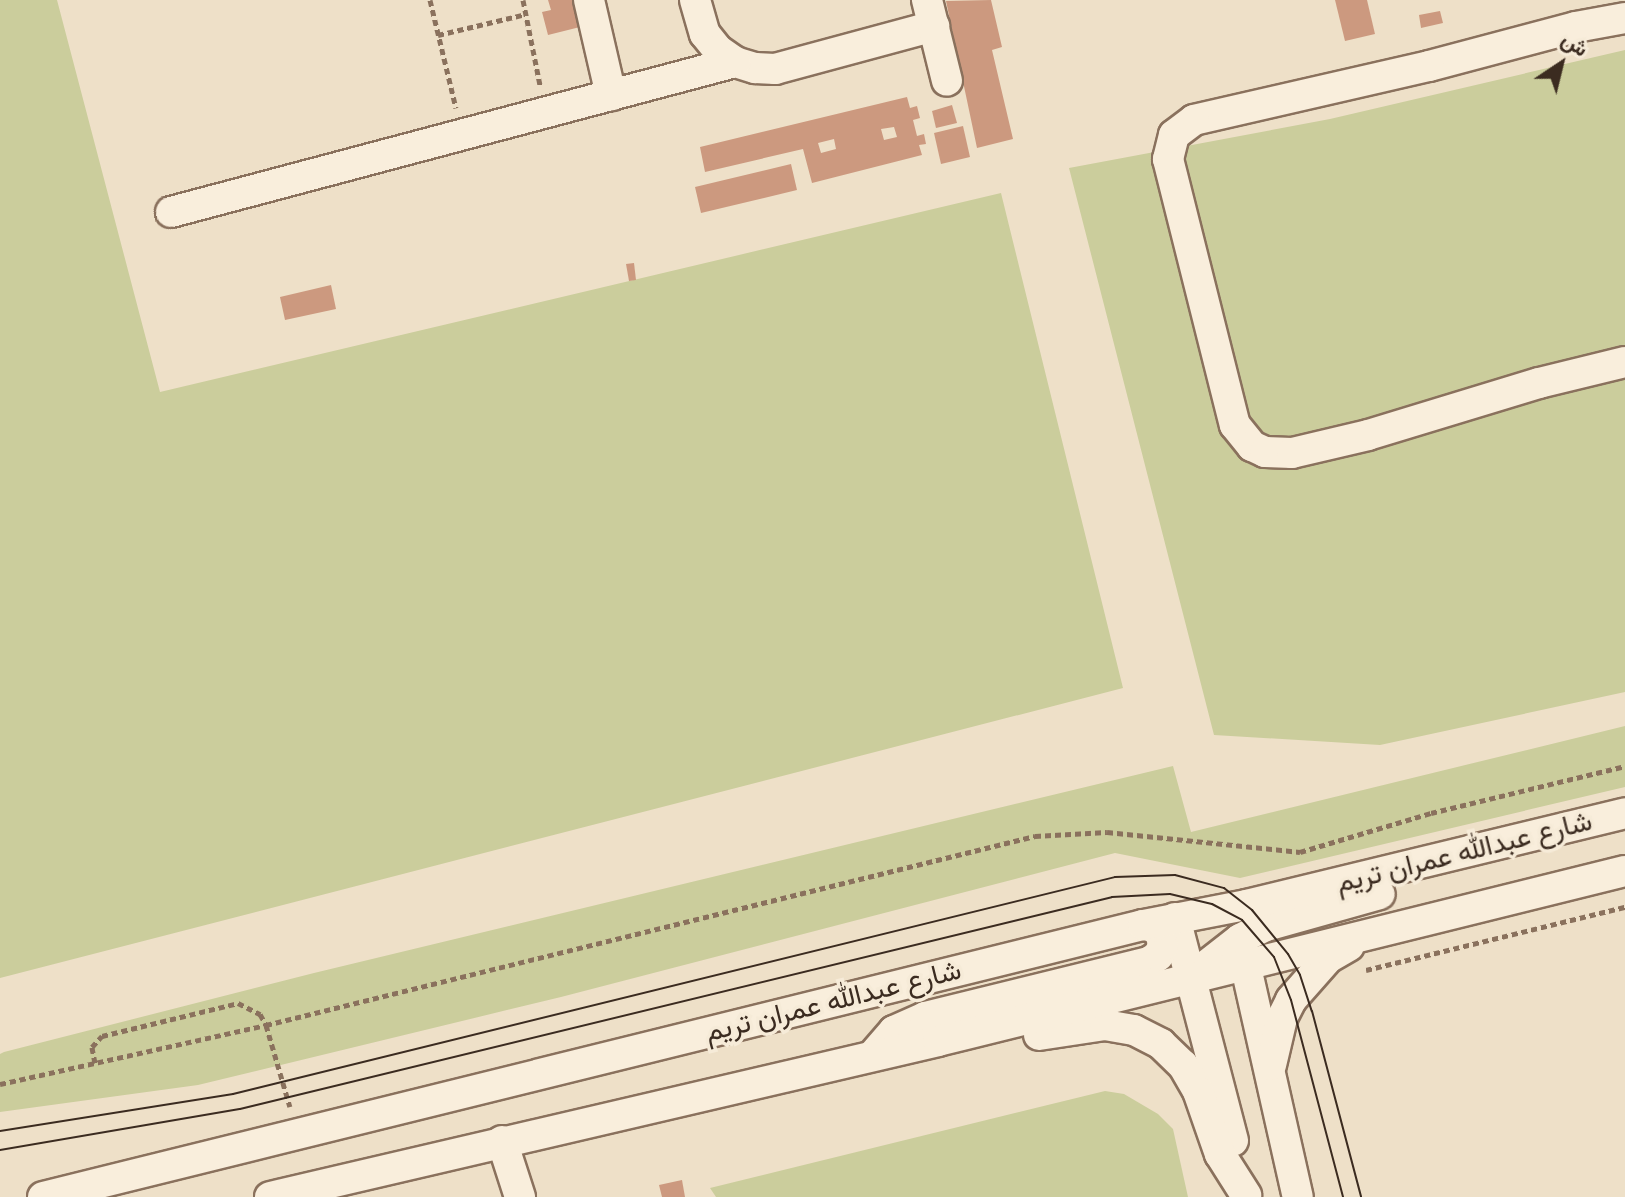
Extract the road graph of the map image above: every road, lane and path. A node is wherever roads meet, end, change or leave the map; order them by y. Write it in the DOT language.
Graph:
graph roads {
  1 [pos="430,0"];
  2 [pos="523,0"];
  3 [pos="589,0"];
  4 [pos="695,0"];
  5 [pos="930,13"];
  6 [pos="526,14"];
  7 [pos="1625,18"];
  8 [pos="438,35"];
  9 [pos="735,62"];
  10 [pos="947,81"];
  11 [pos="611,95"];
  12 [pos="546,112"];
  13 [pos="462,135"];
  14 [pos="171,212"];
  15 [pos="1625,362"];
  16 [pos="1625,766"];
  17 [pos="1623,814"];
  18 [pos="1625,871"];
  19 [pos="1625,907"];
  20 [pos="1232,908"];
  21 [pos="1175,918"];
  22 [pos="1143,925"];
  23 [pos="1370,933"];
  24 [pos="1243,951"];
  25 [pos="1363,970"];
  26 [pos="1192,978"];
  27 [pos="266,1025"];
  28 [pos="938,1041"];
  29 [pos="871,1056"];
  30 [pos="95,1063"];
  31 [pos="1270,1071"];
  32 [pos="0,1084"];
  33 [pos="298,1134"];
  34 [pos="502,1141"];
  35 [pos="1246,1196"];
  36 [pos="43,1197"];
  37 [pos="270,1197"];
  38 [pos="520,1197"];
  39 [pos="1298,1197"];
  1 -- 8 [label="path"];
  2 -- 6 [label="path"];
  3 -- 11 [label="street"];
  4 -- 9 [label="street"];
  5 -- 9 [label="street"];
  5 -- 10 [label="street"];
  6 -- 8 [label="path"];
  6 -- 12 [label="path"];
  7 -- 15 [label="street"];
  8 -- 13 [label="path"];
  9 -- 11 [label="street"];
  11 -- 12 [label="street"];
  12 -- 13 [label="street"];
  13 -- 14 [label="street"];
  16 -- 27 [label="path"];
  17 -- 20 [label="street, شارع عبدالله عمران تريم"];
  17 -- 24 [label="street"];
  18 -- 23 [label="street, شارع عبدالله عمران تريم"];
  19 -- 25 [label="path"];
  20 -- 21 [label="street, شارع عبدالله عمران تريم"];
  20 -- 24 [label="street"];
  21 -- 22 [label="street, شارع عبدالله عمران تريم"];
  21 -- 26 [label="street"];
  22 -- 29 [label="street"];
  22 -- 33 [label="street, شارع عبدالله عمران تريم"];
  23 -- 24 [label="street, شارع عبدالله عمران تريم"];
  23 -- 31 [label="street"];
  24 -- 26 [label="street, شارع عبدالله عمران تريم"];
  24 -- 31 [label="street"];
  26 -- 28 [label="street, شارع عبدالله عمران تريم"];
  26 -- 35 [label="street"];
  27 -- 30 [label="path"];
  27 -- 30 [label="path"];
  27 -- 33 [label="path"];
  28 -- 29 [label="street, شارع عبدالله عمران تريم"];
  28 -- 35 [label="street"];
  29 -- 34 [label="street, شارع عبدالله عمران تريم"];
  30 -- 32 [label="path"];
  31 -- 39 [label="street"];
  33 -- 36 [label="street, شارع عبدالله عمران تريم"];
  34 -- 37 [label="street, شارع عبدالله عمران تريم"];
  34 -- 38 [label="street"];
}
